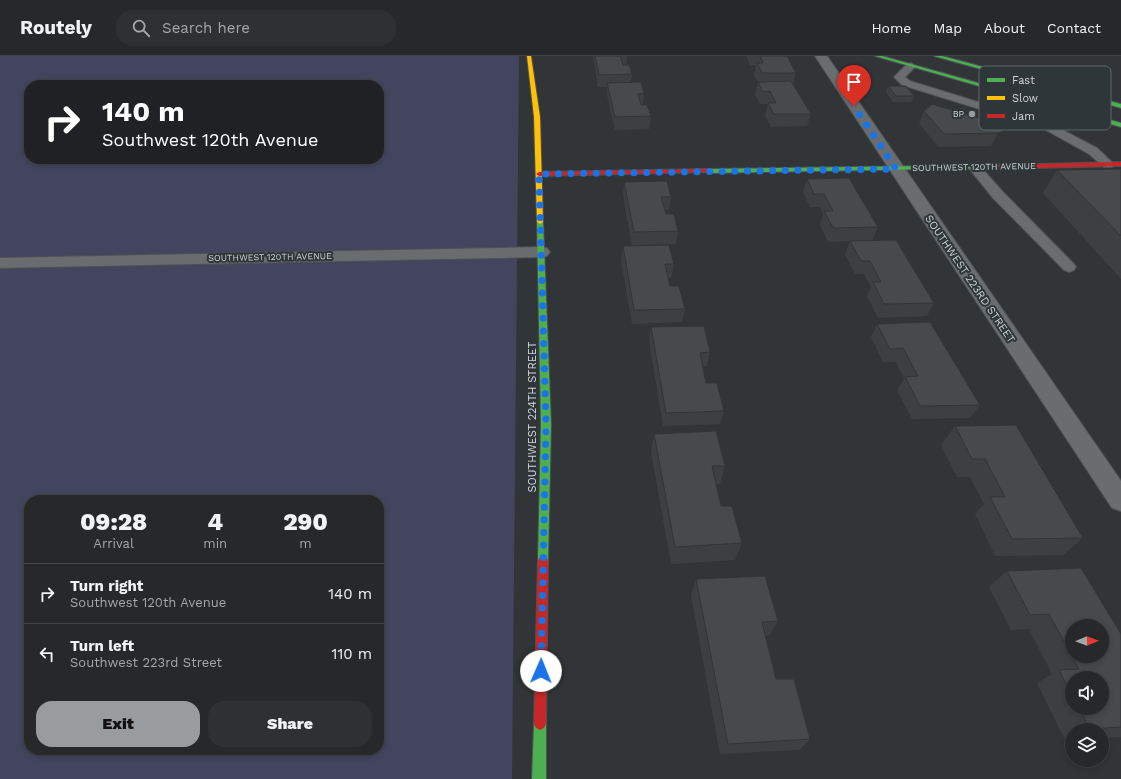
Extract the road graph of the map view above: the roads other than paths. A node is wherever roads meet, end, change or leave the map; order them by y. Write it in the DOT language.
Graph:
graph roads {
  1 [pos="529,56"];
  2 [pos="821,56"];
  3 [pos="877,56"];
  4 [pos="936,56"];
  5 [pos="912,66"];
  6 [pos="979,68"];
  7 [pos="979,85"];
  8 [pos="1111,103"];
  9 [pos="979,106"];
  10 [pos="1121,106"];
  11 [pos="1054,130"];
  12 [pos="1108,164"];
  13 [pos="1121,164"];
  14 [pos="974,167"];
  15 [pos="896,169"];
  16 [pos="539,174"];
  17 [pos="540,252"];
  18 [pos="0,262"];
  19 [pos="1069,266"];
  20 [pos="1121,501"];
  21 [pos="539,779"];
  1 -- 16 [label="main road, SOUTHWEST 224TH STREET"];
  2 -- 15 [label="street, SOUTHWEST 223RD STREET"];
  3 -- 5 [label="main road"];
  4 -- 6 [label="main road"];
  5 -- 7 [label="main road"];
  5 -- 9 [label="lane"];
  8 -- 10 [label="main road"];
  11 -- 12 [label="lane"];
  12 -- 13 [label="main road, SOUTHWEST 120TH AVENUE"];
  12 -- 14 [label="main road, SOUTHWEST 120TH AVENUE"];
  14 -- 15 [label="main road, SOUTHWEST 120TH AVENUE"];
  14 -- 19 [label="lane"];
  15 -- 16 [label="main road, SOUTHWEST 120TH AVENUE"];
  15 -- 20 [label="street, SOUTHWEST 223RD STREET"];
  16 -- 17 [label="main road, SOUTHWEST 224TH STREET"];
  17 -- 18 [label="street, SOUTHWEST 120TH AVENUE"];
  17 -- 21 [label="main road, SOUTHWEST 224TH STREET"];
}
